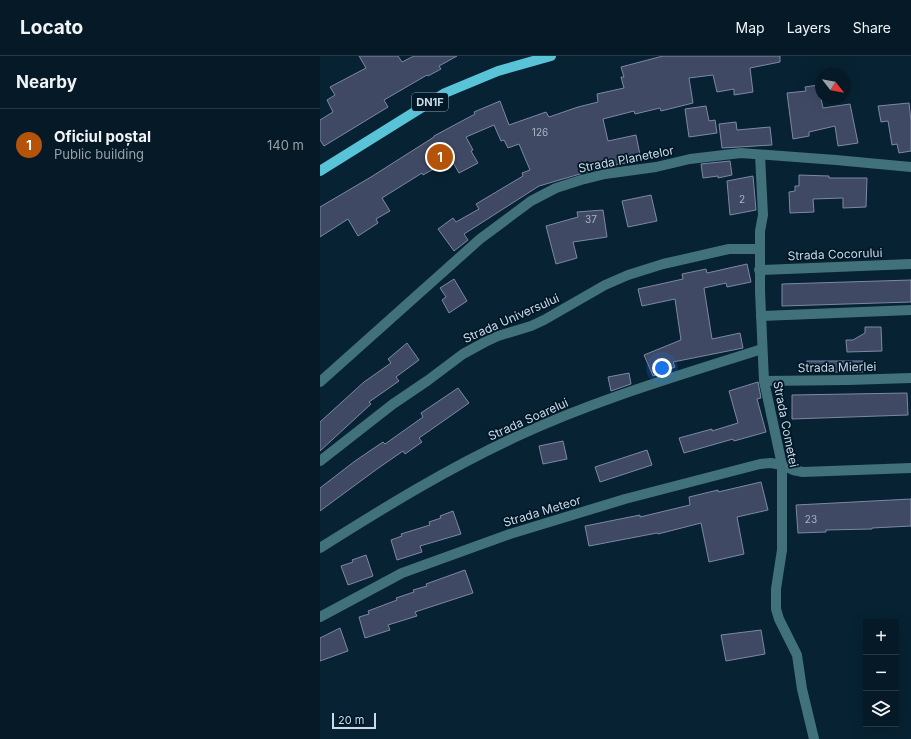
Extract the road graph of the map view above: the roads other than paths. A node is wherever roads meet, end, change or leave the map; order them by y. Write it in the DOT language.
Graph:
graph roads {
  1 [pos="551,56"];
  2 [pos="760,155"];
  3 [pos="911,167"];
  4 [pos="320,171"];
  5 [pos="760,249"];
  6 [pos="911,264"];
  7 [pos="759,270"];
  8 [pos="911,310"];
  9 [pos="761,316"];
  10 [pos="762,349"];
  11 [pos="911,378"];
  12 [pos="764,381"];
  13 [pos="320,382"];
  14 [pos="320,461"];
  15 [pos="782,465"];
  16 [pos="911,468"];
  17 [pos="320,548"];
  18 [pos="320,617"];
  19 [pos="814,739"];
  1 -- 4 [label="main road, DN1F"];
  2 -- 3 [label="street, Strada Planetelor"];
  2 -- 5 [label="street, Strada Cometei"];
  2 -- 13 [label="street, Strada Planetelor"];
  5 -- 7 [label="street, Strada Cometei"];
  5 -- 14 [label="street, Strada Universului"];
  6 -- 7 [label="street, Strada Cocorului"];
  7 -- 9 [label="street, Strada Cometei"];
  8 -- 9 [label="street"];
  9 -- 10 [label="street, Strada Cometei"];
  10 -- 12 [label="street, Strada Cometei"];
  10 -- 17 [label="street, Strada Soarelui"];
  11 -- 12 [label="street, Strada Mierlei"];
  12 -- 15 [label="street, Strada Cometei"];
  15 -- 16 [label="street, Strada Meteor"];
  15 -- 18 [label="street, Strada Meteor"];
  15 -- 19 [label="street, Strada Cometei"];
}
